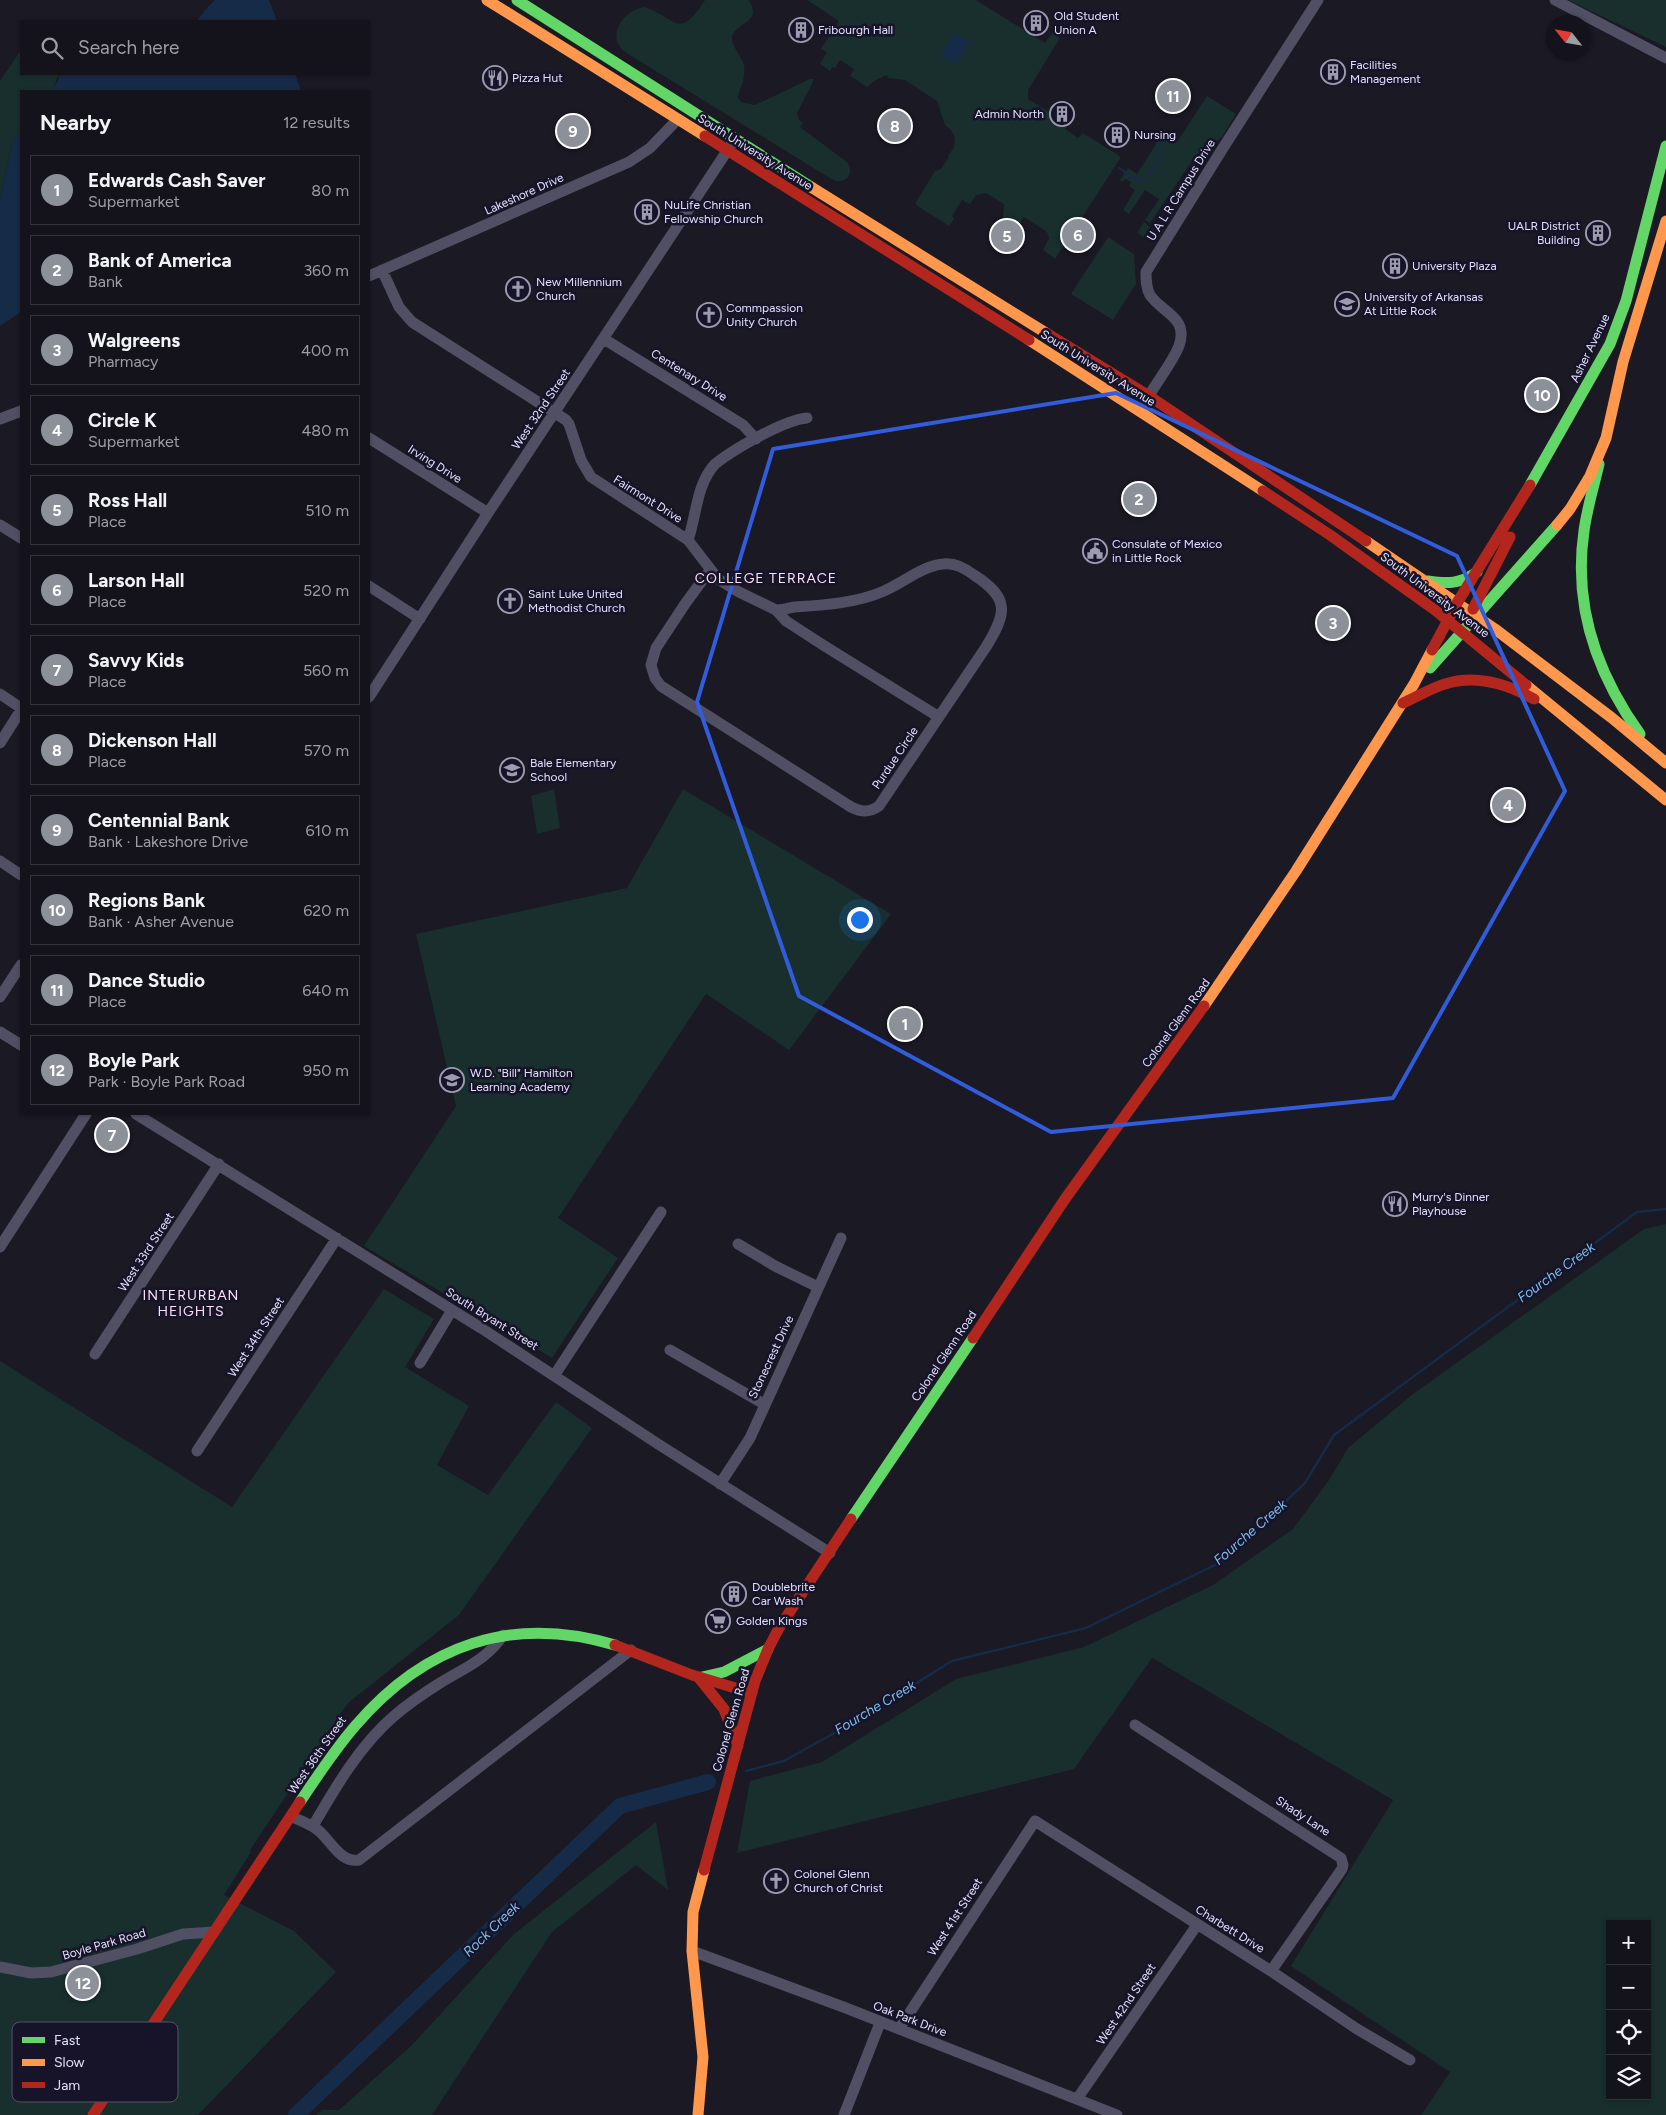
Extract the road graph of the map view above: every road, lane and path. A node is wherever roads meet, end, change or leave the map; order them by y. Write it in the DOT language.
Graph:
graph roads {
  1 [pos="487,0"];
  2 [pos="517,0"];
  3 [pos="1318,0"];
  4 [pos="1555,0"];
  5 [pos="1666,58"];
  6 [pos="678,119"];
  7 [pos="736,138"];
  8 [pos="1666,146"];
  9 [pos="727,150"];
  10 [pos="1666,221"];
  11 [pos="382,270"];
  12 [pos="370,276"];
  13 [pos="604,339"];
  14 [pos="1148,396"];
  15 [pos="20,411"];
  16 [pos="554,412"];
  17 [pos="0,418"];
  18 [pos="807,418"];
  19 [pos="1606,438"];
  20 [pos="370,439"];
  21 [pos="756,440"];
  22 [pos="1537,474"];
  23 [pos="488,513"];
  24 [pos="0,525"];
  25 [pos="20,537"];
  26 [pos="688,540"];
  27 [pos="710,570"];
  28 [pos="1477,572"];
  29 [pos="1422,580"];
  30 [pos="370,587"];
  31 [pos="1457,603"];
  32 [pos="776,610"];
  33 [pos="1474,614"];
  34 [pos="420,619"];
  35 [pos="1448,620"];
  36 [pos="1462,632"];
  37 [pos="1414,684"];
  38 [pos="0,694"];
  39 [pos="370,695"];
  40 [pos="1403,703"];
  41 [pos="20,708"];
  42 [pos="20,711"];
  43 [pos="939,717"];
  44 [pos="1568,720"];
  45 [pos="0,743"];
  46 [pos="1666,762"];
  47 [pos="1666,800"];
  48 [pos="0,861"];
  49 [pos="20,874"];
  50 [pos="20,967"];
  51 [pos="0,997"];
  52 [pos="2,1037"];
  53 [pos="20,1045"];
  54 [pos="85,1115"];
  55 [pos="138,1115"];
  56 [pos="219,1164"];
  57 [pos="661,1212"];
  58 [pos="338,1238"];
  59 [pos="841,1238"];
  60 [pos="738,1244"];
  61 [pos="0,1247"];
  62 [pos="818,1287"];
  63 [pos="452,1310"];
  64 [pos="670,1350"];
  65 [pos="95,1354"];
  66 [pos="420,1363"];
  67 [pos="554,1376"];
  68 [pos="764,1404"];
  69 [pos="196,1452"];
  70 [pos="720,1484"];
  71 [pos="830,1553"];
  72 [pos="503,1635"];
  73 [pos="768,1649"];
  74 [pos="631,1650"];
  75 [pos="697,1677"];
  76 [pos="752,1693"];
  77 [pos="1135,1725"];
  78 [pos="738,1746"];
  79 [pos="291,1816"];
  80 [pos="1035,1821"];
  81 [pos="313,1826"];
  82 [pos="1197,1924"];
  83 [pos="214,1932"];
  84 [pos="692,1951"];
  85 [pos="0,1967"];
  86 [pos="1271,1971"];
  87 [pos="154,2022"];
  88 [pos="880,2023"];
  89 [pos="899,2029"];
  90 [pos="1410,2060"];
  91 [pos="1077,2099"];
  92 [pos="102,2102"];
  93 [pos="93,2115"];
  94 [pos="698,2115"];
  95 [pos="844,2115"];
  96 [pos="1117,2115"];
  1 -- 6 [label="main road, South University Avenue"];
  2 -- 7 [label="main road, South University Avenue"];
  3 -- 14 [label="street, U A L R Campus Drive"];
  4 -- 5 [label="street"];
  6 -- 9 [label="main road, South University Avenue"];
  6 -- 11 [label="street, Lakeshore Drive"];
  7 -- 9 [label="street, West 32nd Street"];
  7 -- 14 [label="main road, South University Avenue"];
  8 -- 22 [label="main road, Asher Avenue"];
  9 -- 13 [label="street, West 32nd Street"];
  9 -- 35 [label="main road, South University Avenue"];
  10 -- 19 [label="main road"];
  11 -- 12 [label="street, Lakeshore Drive"];
  11 -- 16 [label="street, Fairmont Drive"];
  13 -- 16 [label="street, West 32nd Street"];
  13 -- 21 [label="street, Centenary Drive"];
  14 -- 29 [label="main road, South University Avenue"];
  15 -- 17 [label="street"];
  16 -- 23 [label="street, West 32nd Street"];
  16 -- 26 [label="street, Fairmont Drive"];
  18 -- 21 [label="street"];
  19 -- 33 [label="main road"];
  19 -- 46 [label="main road"];
  20 -- 23 [label="street, Irving Drive"];
  21 -- 26 [label="street"];
  22 -- 28 [label="main road, Asher Avenue"];
  22 -- 33 [label="main road, Colonel Glenn Road"];
  23 -- 34 [label="street, West 32nd Street"];
  24 -- 25 [label="street"];
  26 -- 27 [label="street, Fairmont Drive"];
  27 -- 32 [label="street, Fairmont Drive"];
  27 -- 43 [label="street, Purdue Circle"];
  28 -- 29 [label="main road"];
  28 -- 31 [label="main road, Asher Avenue"];
  29 -- 31 [label="main road, South University Avenue"];
  30 -- 34 [label="street"];
  31 -- 33 [label="main road, South University Avenue"];
  31 -- 35 [label="main road, Asher Avenue"];
  32 -- 43 [label="street, Fairmont Drive"];
  32 -- 43 [label="street, Purdue Circle"];
  33 -- 36 [label="main road, Colonel Glenn Road"];
  33 -- 46 [label="main road, South University Avenue"];
  34 -- 39 [label="street, West 32nd Street"];
  35 -- 36 [label="main road, South University Avenue"];
  35 -- 37 [label="main road, Colonel Glenn Road"];
  36 -- 37 [label="main road, Colonel Glenn Road"];
  36 -- 44 [label="main road, South University Avenue"];
  37 -- 40 [label="main road, Colonel Glenn Road"];
  38 -- 41 [label="street"];
  40 -- 44 [label="main road"];
  40 -- 71 [label="main road, Colonel Glenn Road"];
  42 -- 45 [label="street"];
  44 -- 47 [label="main road, South University Avenue"];
  48 -- 49 [label="street"];
  50 -- 51 [label="street"];
  52 -- 53 [label="street"];
  54 -- 61 [label="street"];
  55 -- 56 [label="street, South Bryant Street"];
  56 -- 58 [label="street, South Bryant Street"];
  56 -- 65 [label="street, West 33rd Street"];
  57 -- 67 [label="street"];
  58 -- 63 [label="street, South Bryant Street"];
  58 -- 69 [label="street, West 34th Street"];
  59 -- 62 [label="street, Stonecrest Drive"];
  60 -- 62 [label="street"];
  62 -- 68 [label="street, Stonecrest Drive"];
  63 -- 66 [label="street"];
  63 -- 67 [label="street, South Bryant Street"];
  64 -- 68 [label="street"];
  67 -- 70 [label="street, South Bryant Street"];
  68 -- 70 [label="street, Stonecrest Drive"];
  70 -- 71 [label="street, South Bryant Street"];
  71 -- 73 [label="main road, Colonel Glenn Road"];
  72 -- 74 [label="main road, West 36th Street"];
  72 -- 79 [label="main road, West 36th Street"];
  72 -- 81 [label="street"];
  73 -- 75 [label="main road"];
  73 -- 76 [label="main road, Colonel Glenn Road"];
  74 -- 75 [label="main road, West 36th Street"];
  74 -- 81 [label="street"];
  75 -- 76 [label="main road, West 36th Street"];
  75 -- 78 [label="main road"];
  76 -- 78 [label="main road, Colonel Glenn Road"];
  77 -- 86 [label="street, Shady Lane"];
  78 -- 84 [label="main road, Colonel Glenn Road"];
  79 -- 81 [label="street"];
  79 -- 83 [label="main road, West 36th Street"];
  80 -- 82 [label="street, Charbett Drive"];
  80 -- 89 [label="street, West 41st Street"];
  82 -- 86 [label="street, Charbett Drive"];
  82 -- 91 [label="street, West 42nd Street"];
  83 -- 85 [label="street, Boyle Park Road"];
  83 -- 87 [label="main road, West 36th Street"];
  84 -- 88 [label="street, Oak Park Drive"];
  84 -- 94 [label="main road, Colonel Glenn Road"];
  86 -- 90 [label="street, Charbett Drive"];
  88 -- 89 [label="street, Oak Park Drive"];
  88 -- 95 [label="street"];
  89 -- 91 [label="street, Oak Park Drive"];
  91 -- 96 [label="street, Oak Park Drive"];
  92 -- 93 [label="main road, West 36th Street"];
}
